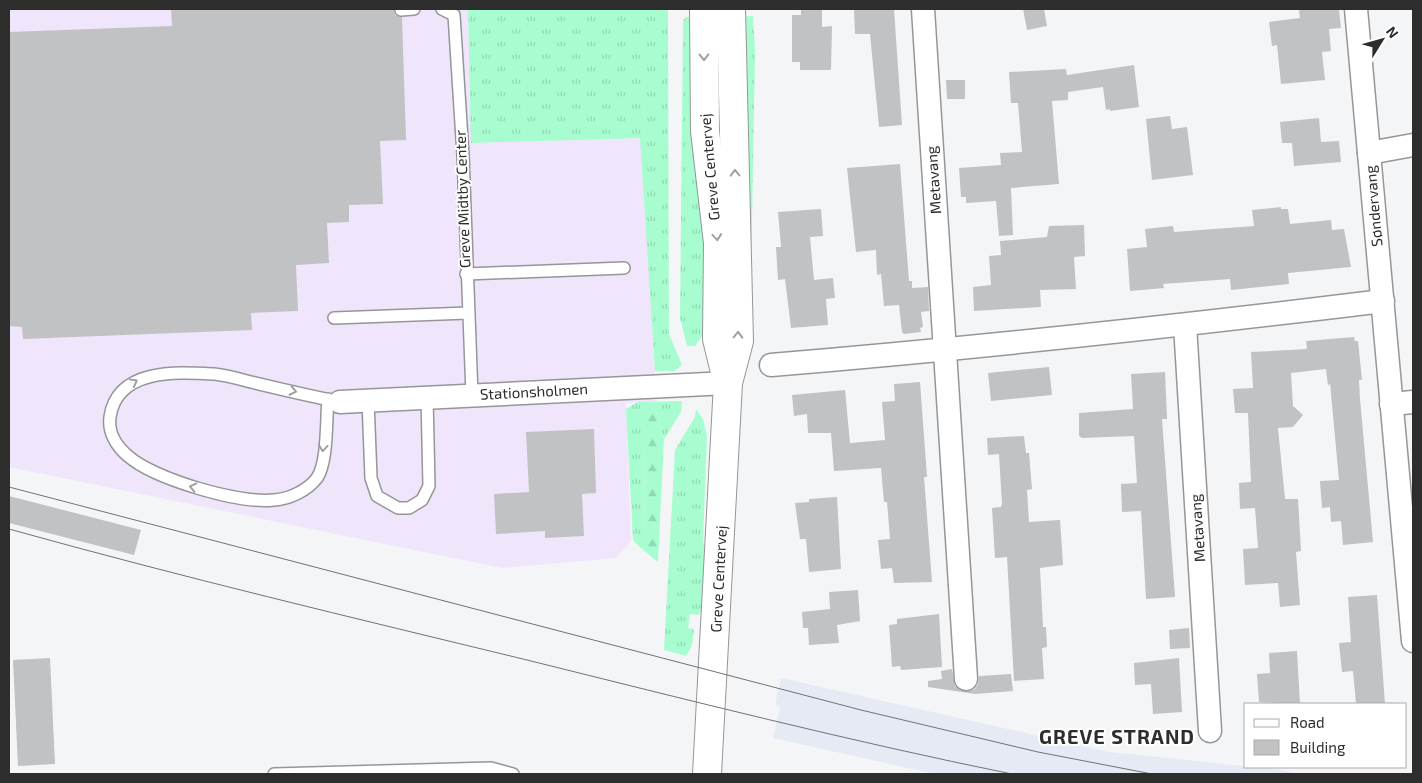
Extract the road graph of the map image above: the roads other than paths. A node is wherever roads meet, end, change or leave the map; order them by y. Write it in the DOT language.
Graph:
graph roads {
  1 [pos="414,9"];
  2 [pos="442,9"];
  3 [pos="704,9"];
  4 [pos="731,9"];
  5 [pos="923,9"];
  6 [pos="1356,9"];
  7 [pos="401,10"];
  8 [pos="1413,145"];
  9 [pos="1369,153"];
  10 [pos="624,268"];
  11 [pos="466,274"];
  12 [pos="1383,301"];
  13 [pos="468,313"];
  14 [pos="334,318"];
  15 [pos="1185,325"];
  16 [pos="946,351"];
  17 [pos="771,365"];
  18 [pos="728,383"];
  19 [pos="472,395"];
  20 [pos="427,397"];
  21 [pos="368,400"];
  22 [pos="334,401"];
  23 [pos="1413,402"];
  24 [pos="1391,404"];
  25 [pos="1413,641"];
  26 [pos="966,678"];
  27 [pos="1210,731"];
  28 [pos="274,774"];
  29 [pos="513,774"];
  30 [pos="707,774"];
  1 -- 7 [label="lane"];
  2 -- 11 [label="lane, Greve Midtby Center"];
  3 -- 18 [label="street, Greve Centervej, one-way"];
  18 -- 4 [label="street, Greve Centervej, one-way"];
  5 -- 16 [label="street, Metavang"];
  6 -- 9 [label="street, Søndervang"];
  8 -- 9 [label="street"];
  9 -- 12 [label="street, Søndervang"];
  10 -- 11 [label="lane"];
  11 -- 13 [label="lane, Greve Midtby Center"];
  12 -- 15 [label="street"];
  12 -- 24 [label="street, Søndervang"];
  13 -- 14 [label="lane"];
  13 -- 19 [label="lane, Greve Midtby Center"];
  15 -- 16 [label="street"];
  15 -- 27 [label="street, Metavang"];
  16 -- 17 [label="street"];
  16 -- 26 [label="street, Metavang"];
  18 -- 19 [label="street, Stationsholmen"];
  18 -- 30 [label="street, Greve Centervej"];
  19 -- 20 [label="street, Stationsholmen"];
  20 -- 21 [label="street, Stationsholmen"];
  20 -- 21 [label="lane"];
  21 -- 22 [label="street, Stationsholmen"];
  22 -- 22 [label="lane, one-way"];
  23 -- 24 [label="street"];
  24 -- 25 [label="street, Søndervang"];
  28 -- 29 [label="lane"];
}
